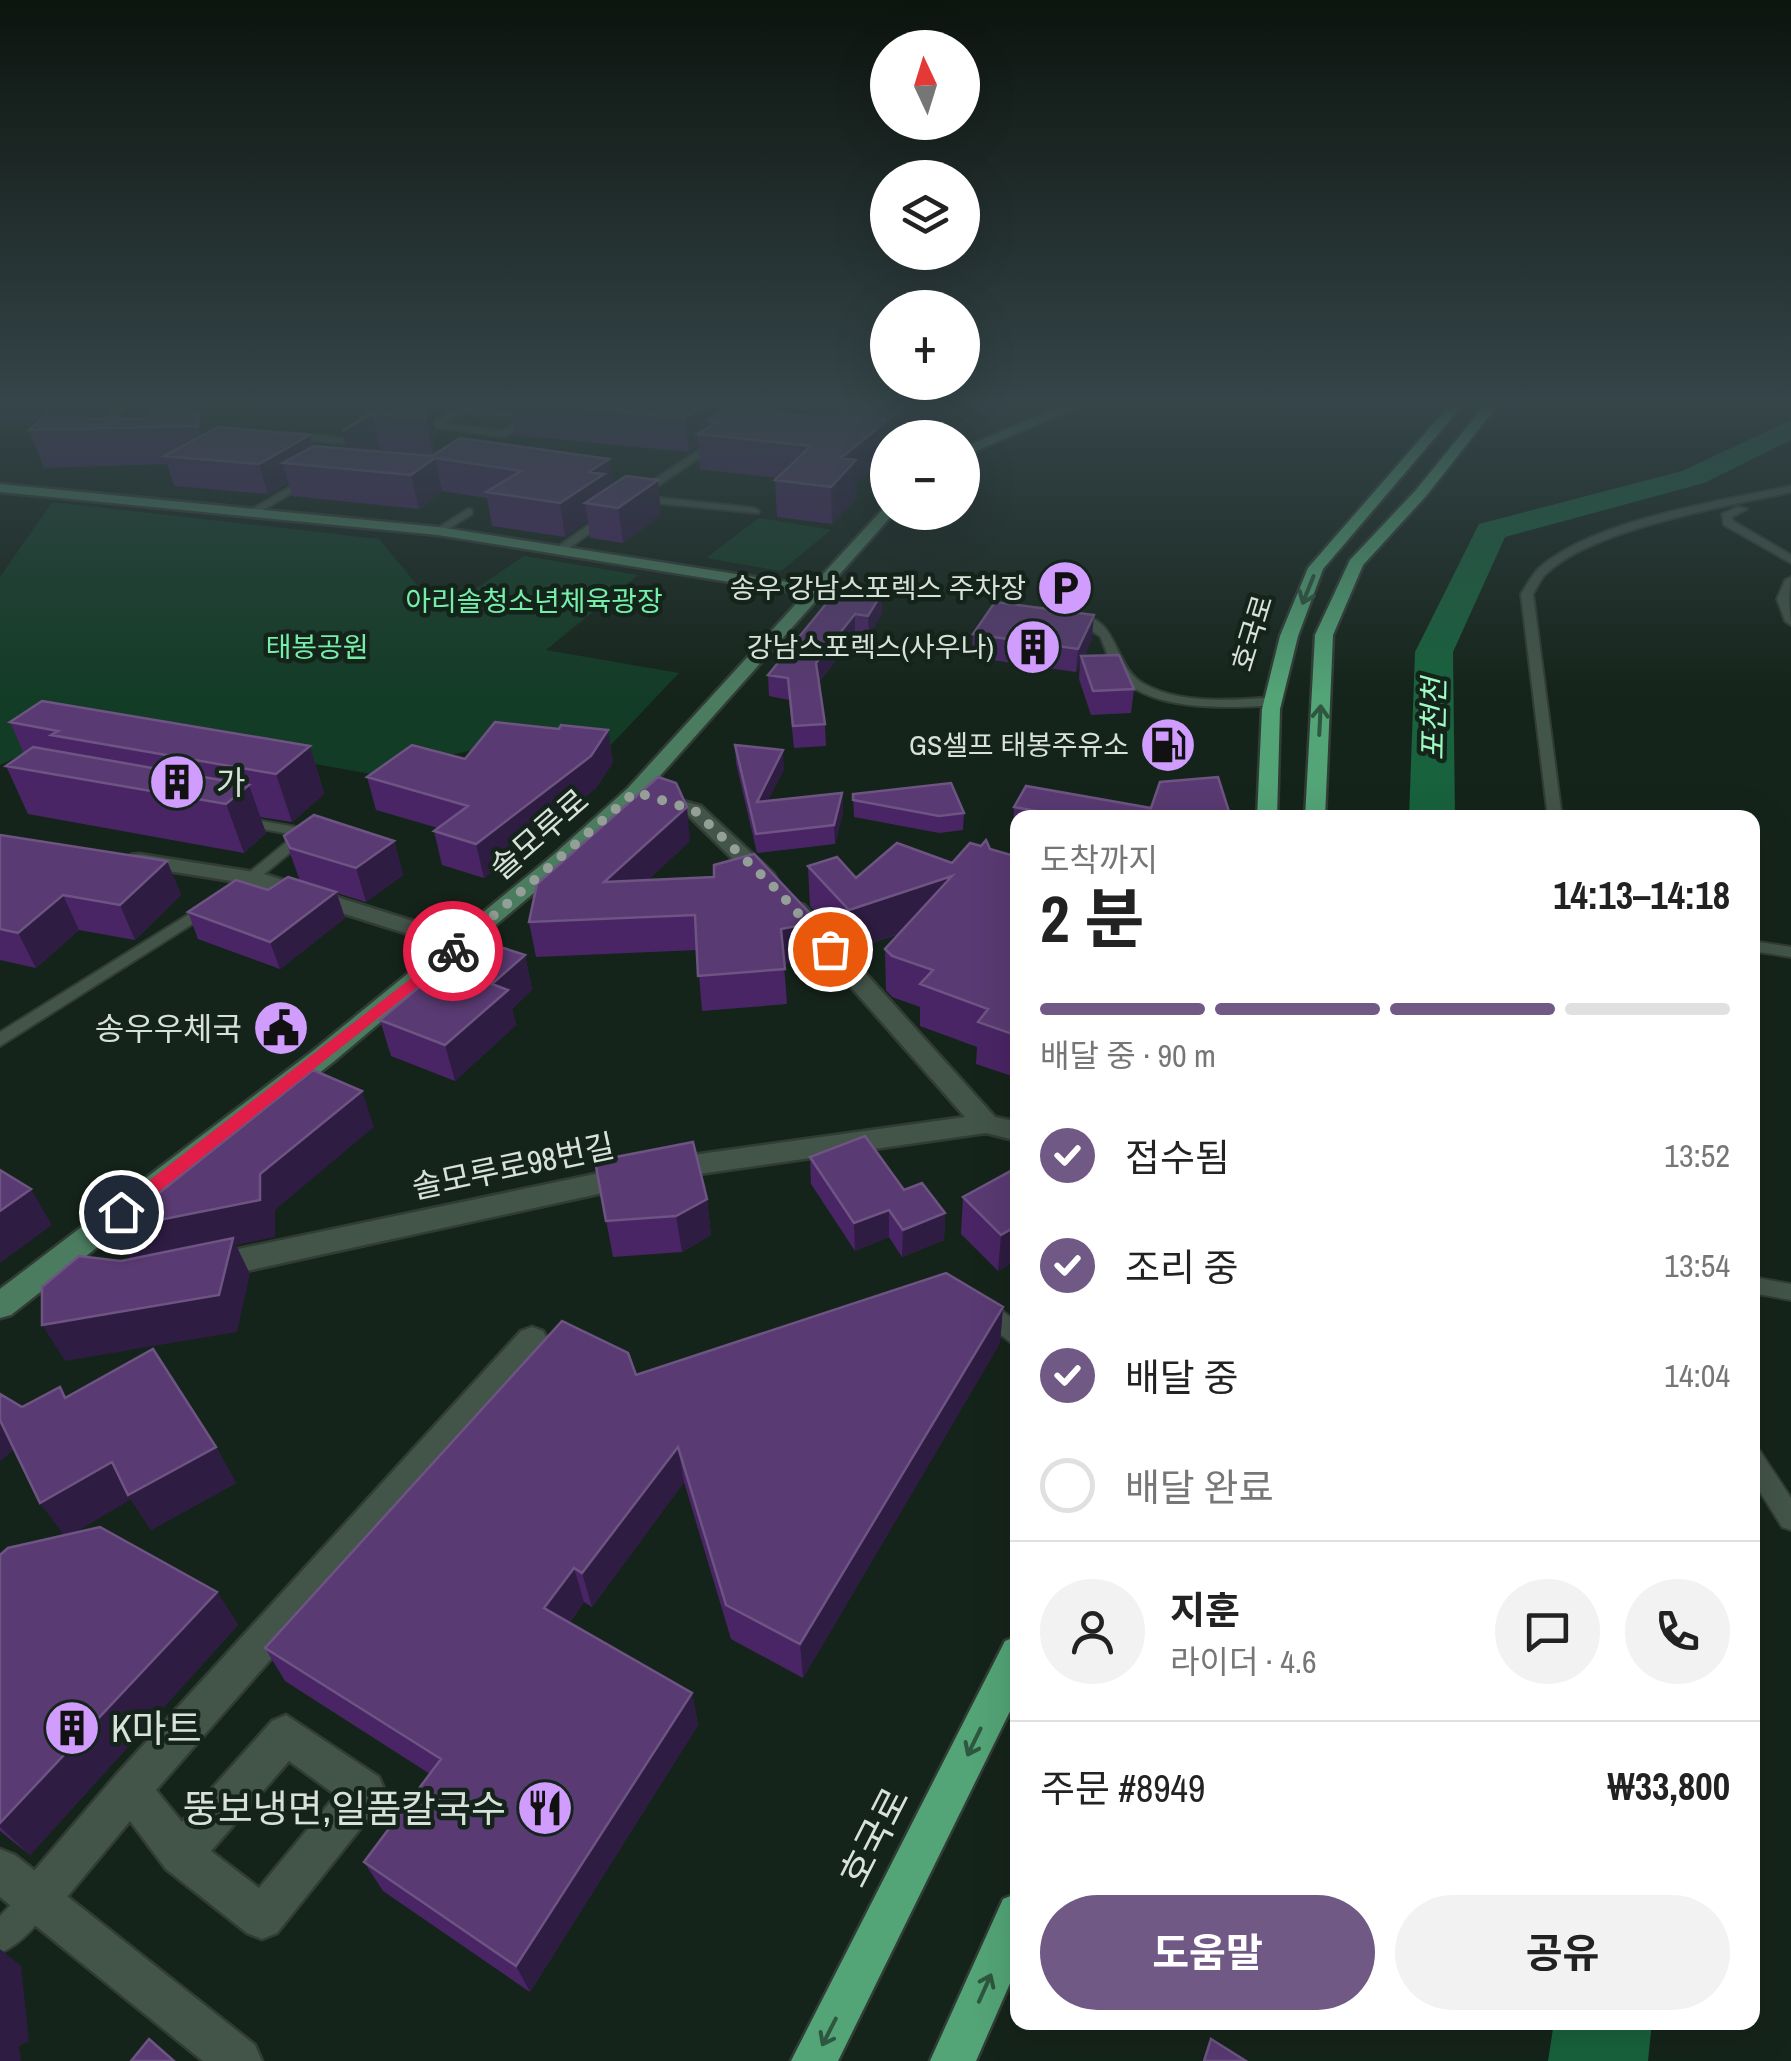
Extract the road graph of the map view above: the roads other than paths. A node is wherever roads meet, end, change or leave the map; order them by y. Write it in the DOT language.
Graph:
graph roads {
  1 [pos="157,502"];
  2 [pos="269,502"];
  3 [pos="673,502"];
  4 [pos="1371,502"];
  5 [pos="1413,502"];
  6 [pos="1750,502"];
  7 [pos="1763,502"];
  8 [pos="619,508"];
  9 [pos="254,511"];
  10 [pos="754,511"];
  11 [pos="468,512"];
  12 [pos="871,530"];
  13 [pos="438,531"];
  14 [pos="560,550"];
  15 [pos="1791,560"];
  16 [pos="1791,580"];
  17 [pos="814,591"];
  18 [pos="1075,617"];
  19 [pos="1791,621"];
  20 [pos="1274,701"];
  21 [pos="635,792"];
  22 [pos="1267,810"];
  23 [pos="1315,810"];
  24 [pos="1554,810"];
  25 [pos="214,816"];
  26 [pos="117,856"];
  27 [pos="253,878"];
  28 [pos="462,944"];
  29 [pos="1760,947"];
  30 [pos="1791,952"];
  31 [pos="0,1040"];
  32 [pos="986,1124"];
  33 [pos="1010,1130"];
  34 [pos="178,1274"];
  35 [pos="1760,1286"];
  36 [pos="1791,1292"];
  37 [pos="967,1294"];
  38 [pos="0,1306"];
  39 [pos="1010,1329"];
  40 [pos="532,1340"];
  41 [pos="1760,1471"];
  42 [pos="1791,1519"];
  43 [pos="1010,1670"];
  44 [pos="130,1789"];
  45 [pos="181,1854"];
  46 [pos="0,1870"];
  47 [pos="37,1900"];
  48 [pos="1010,1932"];
  49 [pos="0,1938"];
  50 [pos="239,2061"];
  51 [pos="814,2061"];
  52 [pos="953,2061"];
  1 -- 9 [label="main road"];
  2 -- 9 [label="lane"];
  3 -- 10 [label="lane"];
  4 -- 20 [label="main road, 호국로, one-way"];
  23 -- 5 [label="main road, one-way"];
  6 -- 24 [label="lane"];
  7 -- 15 [label="lane"];
  8 -- 14 [label="lane"];
  9 -- 13 [label="main road"];
  11 -- 13 [label="lane"];
  12 -- 17 [label="main road, 솔모루로"];
  13 -- 14 [label="main road"];
  14 -- 17 [label="main road"];
  16 -- 19 [label="lane"];
  17 -- 21 [label="main road, 솔모루로"];
  18 -- 20 [label="lane"];
  20 -- 22 [label="main road, 호국로"];
  21 -- 28 [label="main road, 솔모루로"];
  21 -- 32 [label="street"];
  25 -- 27 [label="lane"];
  26 -- 27 [label="street"];
  27 -- 28 [label="street"];
  27 -- 31 [label="lane"];
  28 -- 38 [label="main road, 솔모루로"];
  29 -- 30 [label="lane"];
  32 -- 33 [label="street"];
  32 -- 34 [label="street, 솔모루로98번길"];
  35 -- 36 [label="lane"];
  37 -- 39 [label="lane"];
  40 -- 44 [label="street"];
  41 -- 42 [label="lane"];
  43 -- 51 [label="main road, 호국로, one-way"];
  44 -- 45 [label="street"];
  44 -- 47 [label="street"];
  45 -- 45 [label="street"];
  46 -- 47 [label="street"];
  47 -- 49 [label="lane"];
  47 -- 50 [label="street"];
  52 -- 48 [label="main road, one-way"];
}
